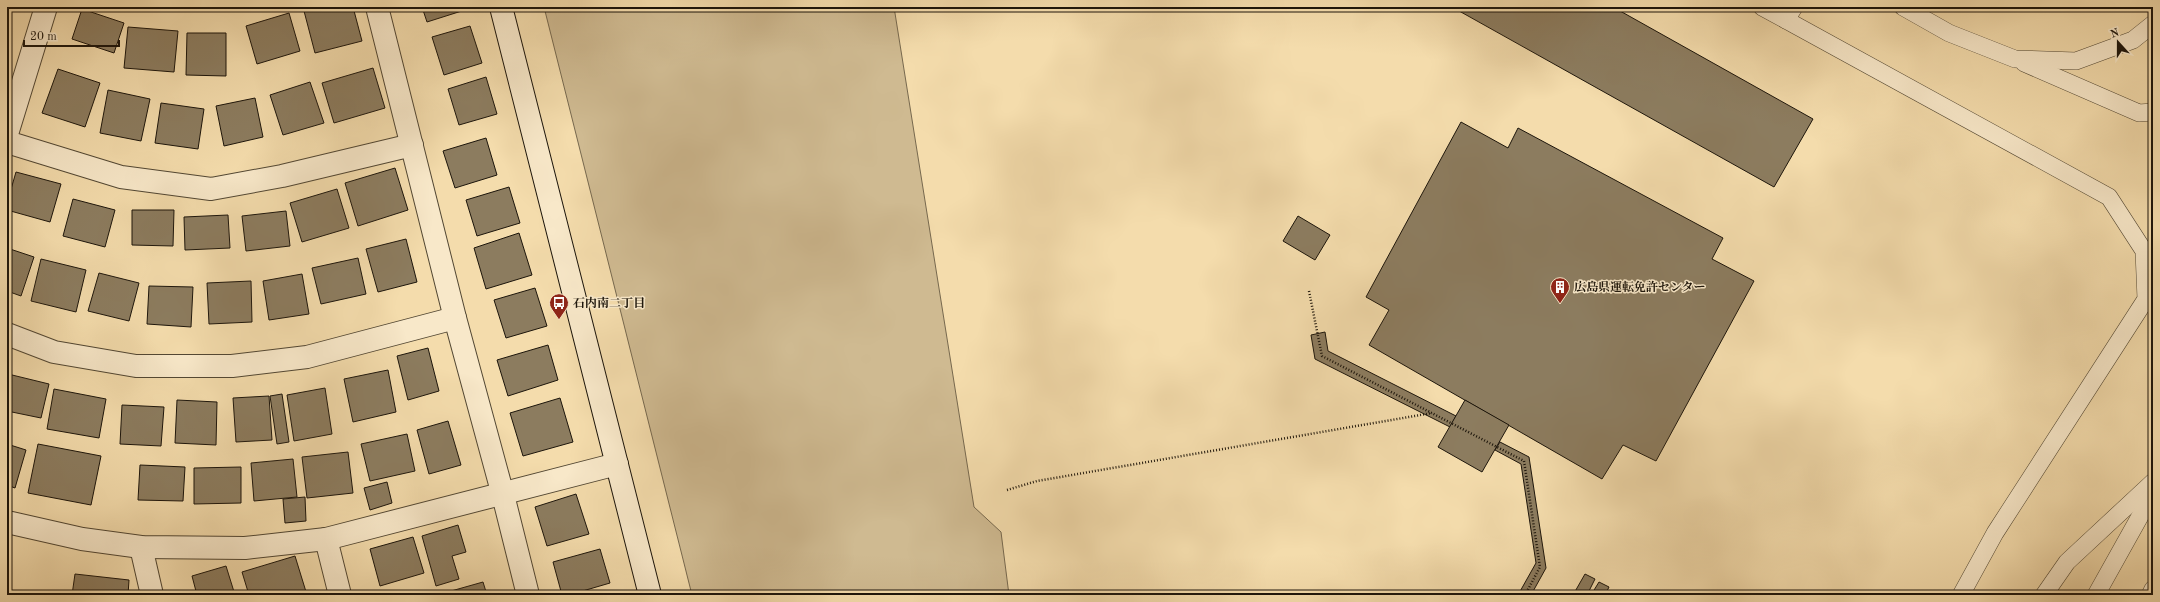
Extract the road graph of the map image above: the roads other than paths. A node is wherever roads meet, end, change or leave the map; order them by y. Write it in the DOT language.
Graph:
graph roads {
  1 [pos="46,7"];
  2 [pos="377,7"];
  3 [pos="501,7"];
  4 [pos="1762,7"];
  5 [pos="1903,7"];
  6 [pos="1790,13"];
  7 [pos="2153,24"];
  8 [pos="2015,59"];
  9 [pos="2153,112"];
  10 [pos="7,134"];
  11 [pos="7,142"];
  12 [pos="412,145"];
  13 [pos="454,318"];
  14 [pos="7,334"];
  15 [pos="617,464"];
  16 [pos="2153,482"];
  17 [pos="2153,493"];
  18 [pos="504,495"];
  19 [pos="7,522"];
  20 [pos="326,539"];
  21 [pos="141,547"];
  22 [pos="2153,589"];
  23 [pos="152,595"];
  24 [pos="340,595"];
  25 [pos="528,595"];
  26 [pos="650,595"];
  27 [pos="1961,595"];
  28 [pos="2044,595"];
  29 [pos="2096,595"];
  30 [pos="2150,595"];
  1 -- 10 [label="street"];
  2 -- 12 [label="street"];
  3 -- 15 [label="street"];
  4 -- 6 [label="lane"];
  5 -- 8 [label="lane"];
  6 -- 27 [label="lane"];
  7 -- 8 [label="lane"];
  8 -- 9 [label="lane"];
  11 -- 12 [label="street"];
  12 -- 13 [label="street"];
  13 -- 14 [label="street"];
  13 -- 18 [label="street"];
  15 -- 18 [label="street"];
  15 -- 26 [label="street"];
  16 -- 28 [label="lane"];
  17 -- 29 [label="lane"];
  18 -- 20 [label="street"];
  18 -- 25 [label="street"];
  19 -- 21 [label="street"];
  20 -- 21 [label="street"];
  20 -- 24 [label="street"];
  21 -- 23 [label="street"];
  22 -- 30 [label="lane"];
}
